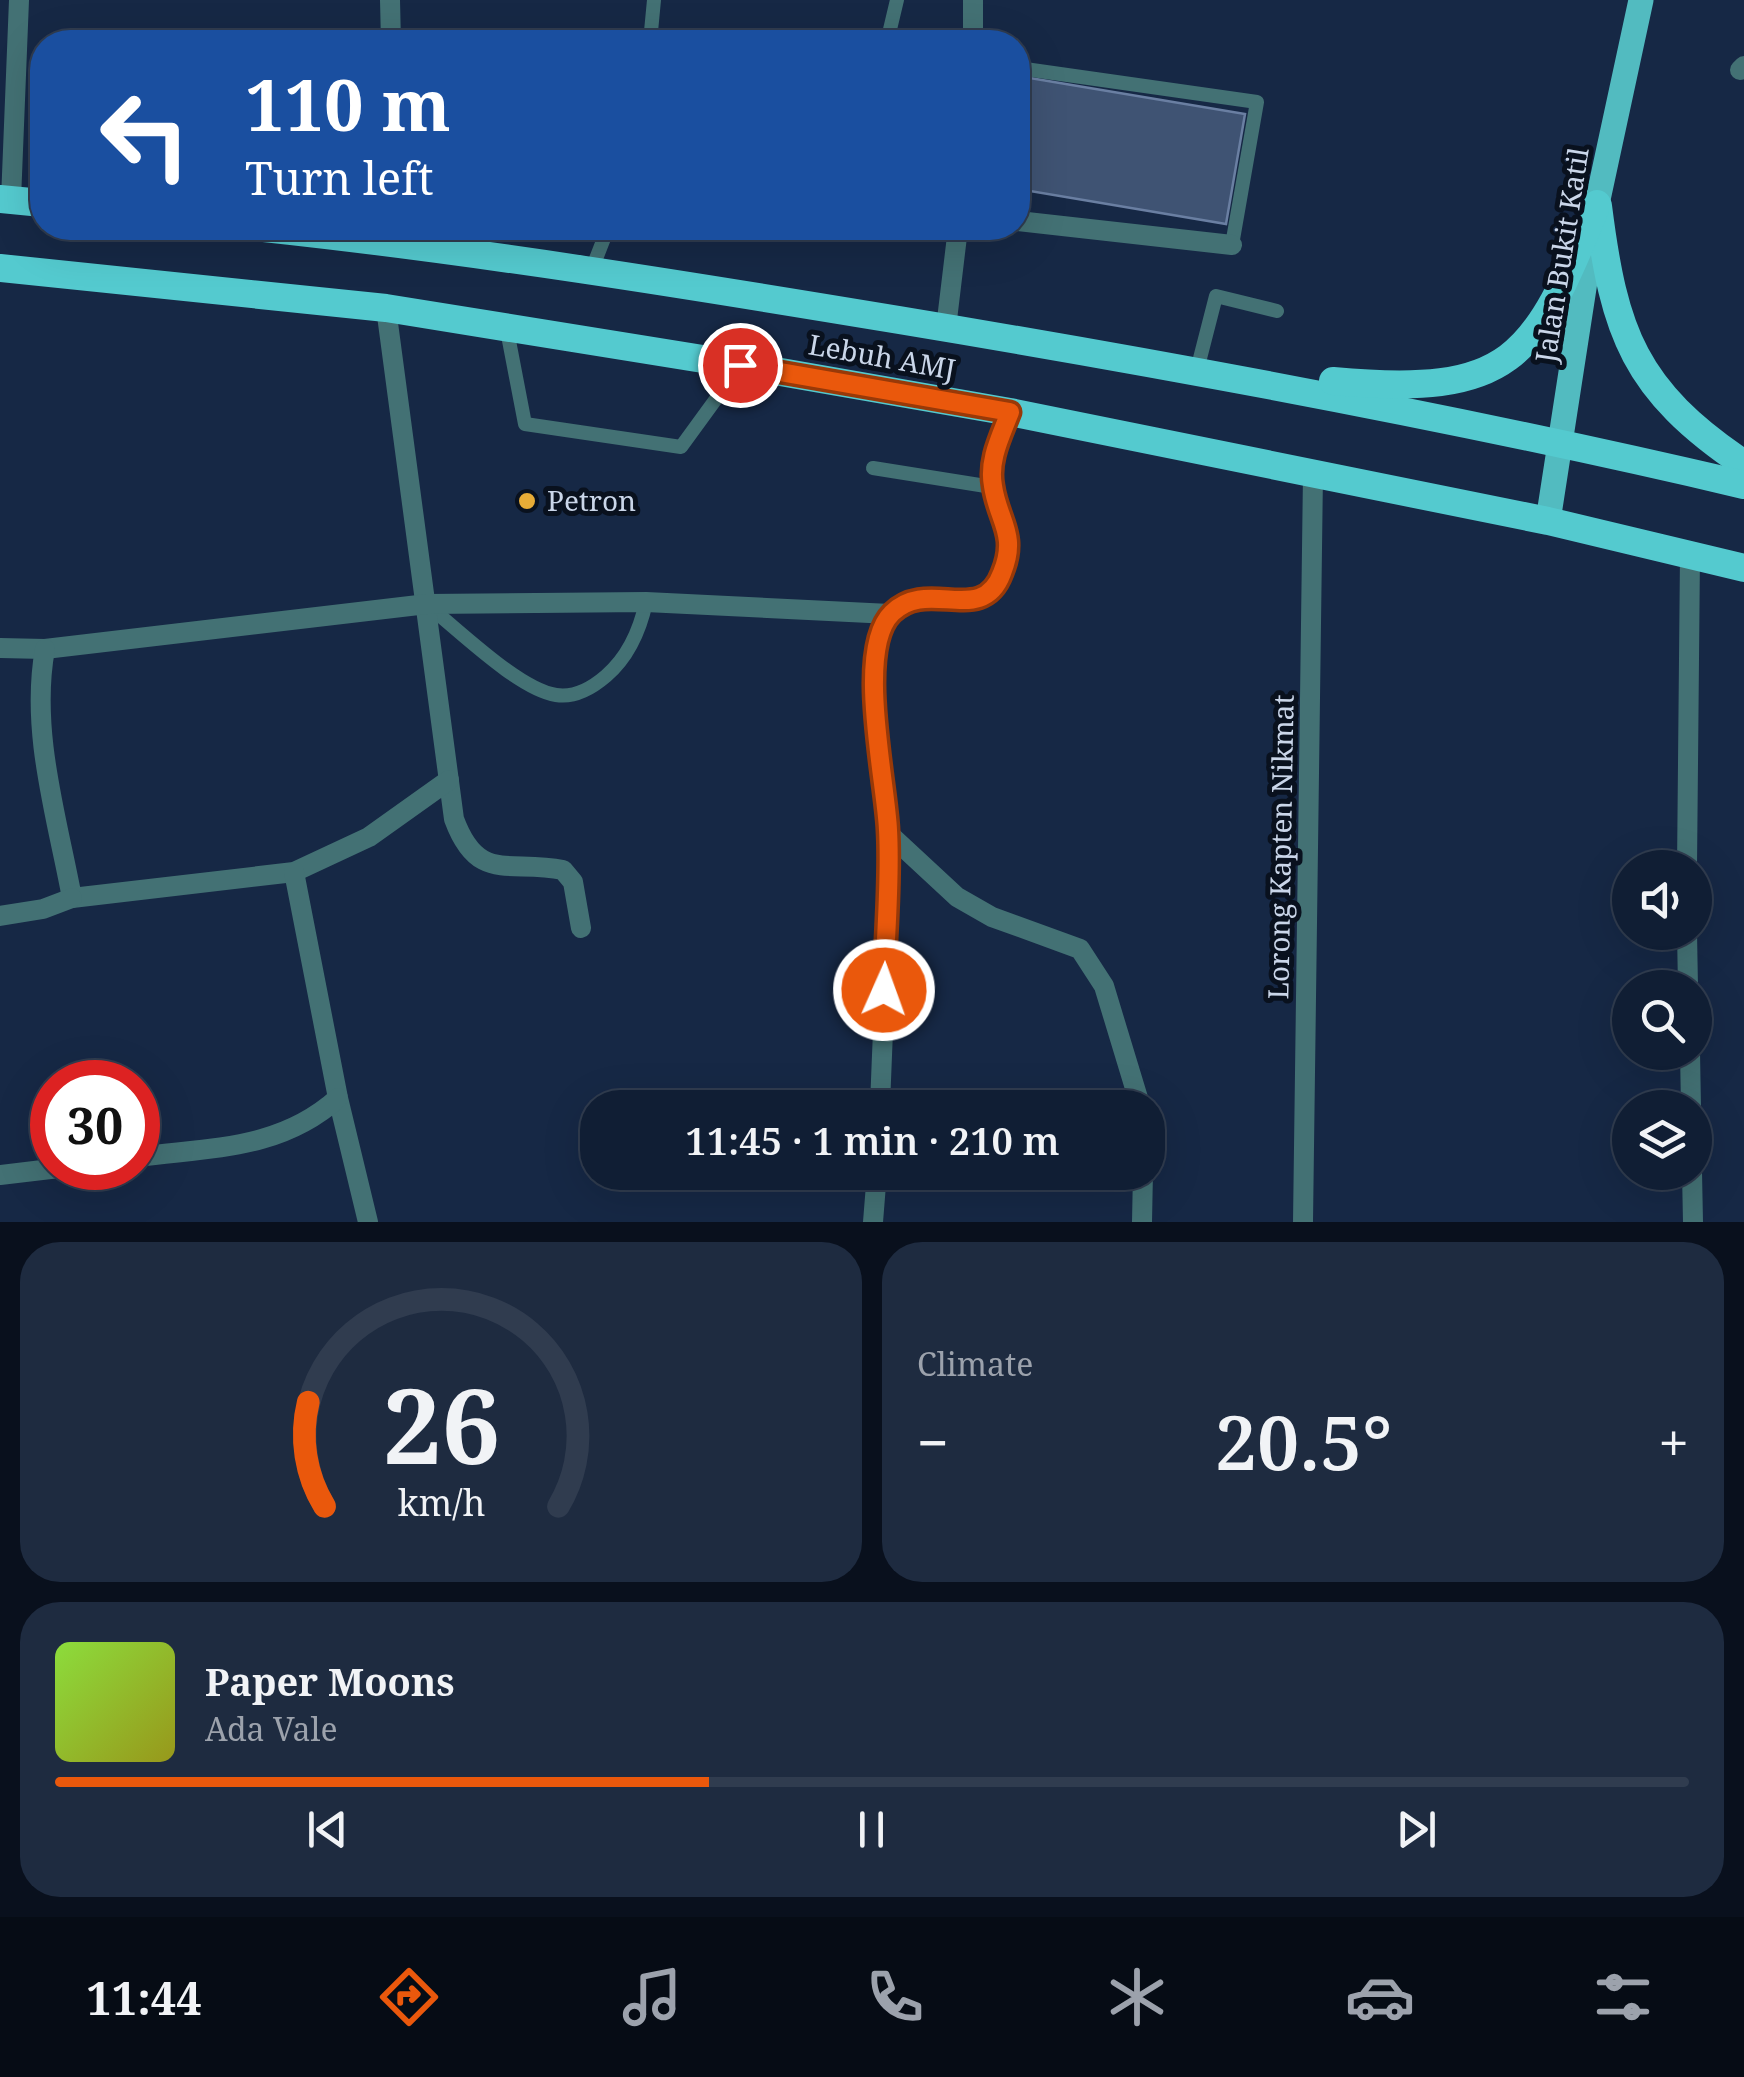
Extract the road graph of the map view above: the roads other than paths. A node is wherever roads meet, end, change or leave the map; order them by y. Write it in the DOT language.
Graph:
graph roads {
  1 [pos="19,0"];
  2 [pos="390,0"];
  3 [pos="654,0"];
  4 [pos="897,0"];
  5 [pos="973,0"];
  6 [pos="1641,0"];
  7 [pos="391,30"];
  8 [pos="651,30"];
  9 [pos="890,30"];
  10 [pos="973,30"];
  11 [pos="1030,70"];
  12 [pos="6,199"];
  13 [pos="1598,204"];
  14 [pos="1030,222"];
  15 [pos="427,240"];
  16 [pos="603,240"];
  17 [pos="957,240"];
  18 [pos="1232,245"];
  19 [pos="0,268"];
  20 [pos="592,269"];
  21 [pos="386,308"];
  22 [pos="1277,311"];
  23 [pos="506,325"];
  24 [pos="946,328"];
  25 [pos="740,365"];
  26 [pos="1197,370"];
  27 [pos="1010,412"];
  28 [pos="1564,442"];
  29 [pos="1744,464"];
  30 [pos="874,468"];
  31 [pos="1313,474"];
  32 [pos="1744,484"];
  33 [pos="992,486"];
  34 [pos="1548,521"];
  35 [pos="1690,555"];
  36 [pos="1744,568"];
  37 [pos="646,602"];
  38 [pos="427,604"];
  39 [pos="890,614"];
  40 [pos="0,648"];
  41 [pos="45,649"];
  42 [pos="449,780"];
  43 [pos="888,832"];
  44 [pos="1687,850"];
  45 [pos="294,872"];
  46 [pos="72,898"];
  47 [pos="0,916"];
  48 [pos="582,928"];
  49 [pos="881,1090"];
  50 [pos="1136,1090"];
  51 [pos="338,1098"];
  52 [pos="160,1154"];
  53 [pos="30,1171"];
  54 [pos="0,1175"];
  55 [pos="876,1190"];
  56 [pos="1143,1190"];
  57 [pos="1693,1190"];
  58 [pos="368,1222"];
  59 [pos="873,1222"];
  60 [pos="1142,1222"];
  61 [pos="1304,1222"];
  62 [pos="1694,1222"];
  1 -- 12 [label="street"];
  2 -- 7 [label="street"];
  3 -- 8 [label="lane"];
  4 -- 9 [label="lane"];
  5 -- 10 [label="street"];
  6 -- 13 [label="main road, Jalan Bukit Katil"];
  11 -- 18 [label="lane"];
  13 -- 26 [label="highway"];
  13 -- 28 [label="main road, Jalan Bukit Katil"];
  13 -- 29 [label="highway"];
  14 -- 18 [label="street"];
  15 -- 20 [label="highway, Lebuh AMJ"];
  16 -- 20 [label="lane"];
  17 -- 24 [label="street"];
  19 -- 21 [label="highway, Lebuh AMJ"];
  20 -- 24 [label="highway, Lebuh AMJ"];
  21 -- 23 [label="highway, Lebuh AMJ"];
  21 -- 38 [label="street"];
  22 -- 26 [label="lane"];
  23 -- 25 [label="highway, Lebuh AMJ"];
  23 -- 25 [label="lane"];
  24 -- 26 [label="highway, Lebuh AMJ"];
  25 -- 27 [label="highway, Lebuh AMJ"];
  26 -- 28 [label="highway, Lebuh AMJ"];
  27 -- 31 [label="highway, Lebuh AMJ"];
  27 -- 33 [label="street"];
  28 -- 32 [label="highway, Lebuh AMJ"];
  28 -- 34 [label="main road, Jalan Bukit Katil"];
  30 -- 33 [label="lane"];
  31 -- 34 [label="highway, Lebuh AMJ"];
  31 -- 61 [label="street, Lorong Kapten Nikmat"];
  33 -- 39 [label="street"];
  34 -- 35 [label="highway, Lebuh AMJ"];
  35 -- 36 [label="highway, Lebuh AMJ"];
  35 -- 44 [label="street"];
  37 -- 38 [label="street"];
  37 -- 38 [label="lane"];
  37 -- 39 [label="street"];
  38 -- 41 [label="street"];
  38 -- 42 [label="street"];
  39 -- 43 [label="street"];
  40 -- 41 [label="street"];
  41 -- 46 [label="street"];
  42 -- 45 [label="street"];
  42 -- 48 [label="street"];
  43 -- 49 [label="street"];
  43 -- 50 [label="street"];
  45 -- 46 [label="street"];
  45 -- 51 [label="street"];
  46 -- 47 [label="street"];
  51 -- 52 [label="street"];
  51 -- 58 [label="street"];
  53 -- 54 [label="street"];
  55 -- 59 [label="street"];
  56 -- 60 [label="street"];
  57 -- 62 [label="street"];
}
